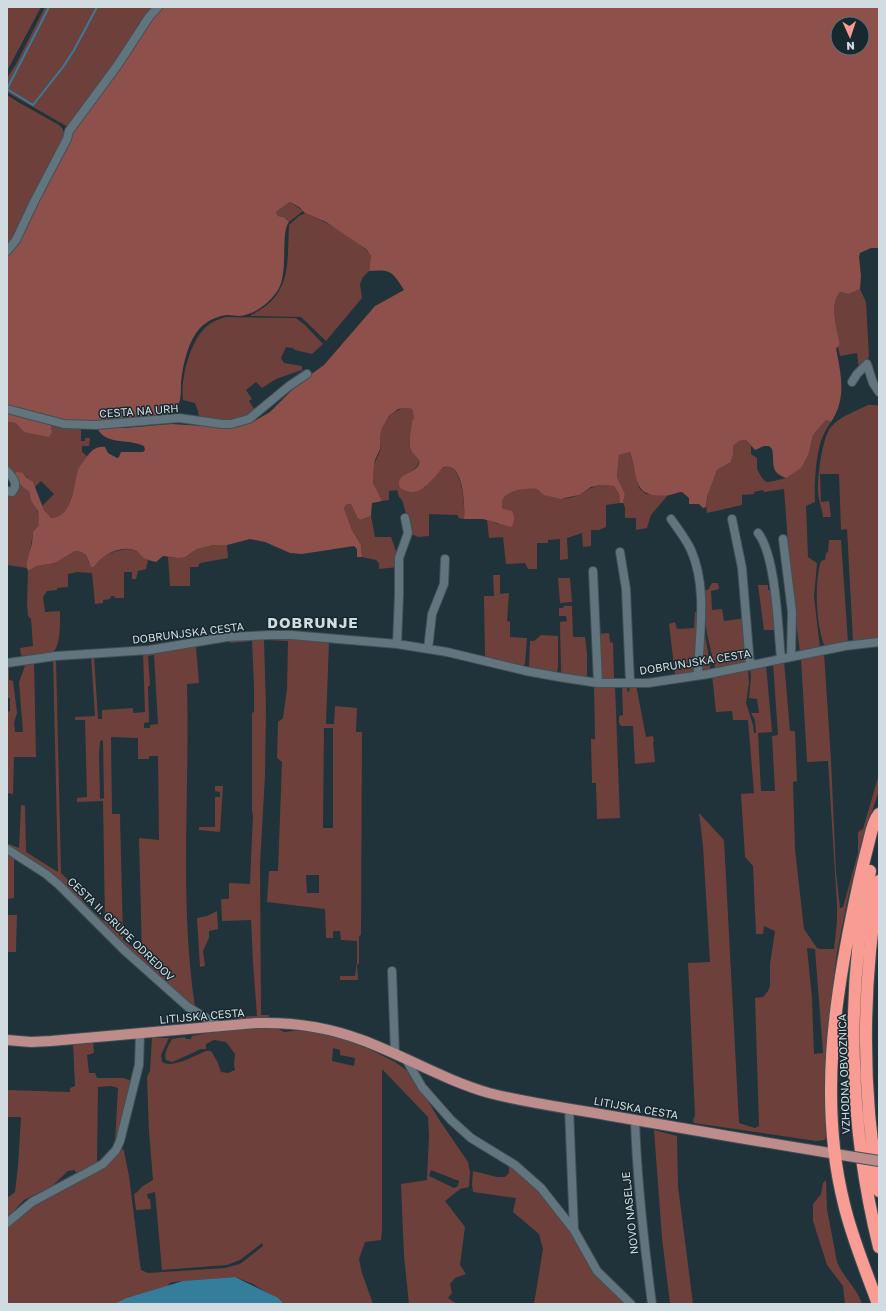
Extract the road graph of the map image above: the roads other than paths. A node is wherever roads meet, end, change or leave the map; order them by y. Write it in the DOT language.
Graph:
graph roads {
  1 [pos="158,7"];
  2 [pos="7,251"];
  3 [pos="307,374"];
  4 [pos="852,382"];
  5 [pos="879,392"];
  6 [pos="7,409"];
  7 [pos="7,471"];
  8 [pos="7,491"];
  9 [pos="405,518"];
  10 [pos="671,519"];
  11 [pos="732,519"];
  12 [pos="758,533"];
  13 [pos="783,539"];
  14 [pos="620,552"];
  15 [pos="445,559"];
  16 [pos="593,571"];
  17 [pos="879,642"];
  18 [pos="397,644"];
  19 [pos="428,649"];
  20 [pos="791,657"];
  21 [pos="780,658"];
  22 [pos="7,663"];
  23 [pos="750,665"];
  24 [pos="698,675"];
  25 [pos="598,683"];
  26 [pos="630,684"];
  27 [pos="879,814"];
  28 [pos="879,827"];
  29 [pos="7,849"];
  30 [pos="879,881"];
  31 [pos="392,971"];
  32 [pos="219,1026"];
  33 [pos="140,1034"];
  34 [pos="7,1040"];
  35 [pos="395,1054"];
  36 [pos="407,1060"];
  37 [pos="569,1108"];
  38 [pos="635,1120"];
  39 [pos="834,1154"];
  40 [pos="879,1161"];
  41 [pos="879,1191"];
  42 [pos="7,1223"];
  43 [pos="574,1230"];
  44 [pos="879,1247"];
  45 [pos="631,1304"];
  46 [pos="652,1304"];
  47 [pos="878,1304"];
  1 -- 2 [label="street"];
  3 -- 6 [label="street, CESTA NA URH"];
  4 -- 5 [label="street"];
  7 -- 8 [label="street"];
  9 -- 18 [label="street"];
  10 -- 24 [label="street"];
  11 -- 23 [label="street"];
  12 -- 21 [label="street"];
  13 -- 20 [label="street"];
  14 -- 26 [label="street"];
  15 -- 19 [label="street"];
  16 -- 25 [label="street"];
  17 -- 20 [label="street, DOBRUNJSKA CESTA"];
  18 -- 19 [label="street, DOBRUNJSKA CESTA"];
  18 -- 22 [label="street, DOBRUNJSKA CESTA"];
  19 -- 25 [label="street, DOBRUNJSKA CESTA"];
  20 -- 21 [label="street, DOBRUNJSKA CESTA"];
  21 -- 23 [label="street, DOBRUNJSKA CESTA"];
  23 -- 24 [label="street, DOBRUNJSKA CESTA"];
  24 -- 26 [label="street, DOBRUNJSKA CESTA"];
  25 -- 26 [label="street, DOBRUNJSKA CESTA"];
  27 -- 39 [label="highway"];
  28 -- 44 [label="highway, VZHODNA OBVOZNICA"];
  29 -- 32 [label="street, CESTA II. GRUPE ODREDOV"];
  30 -- 41 [label="highway, VZHODNA OBVOZNICA"];
  31 -- 35 [label="street"];
  32 -- 33 [label="main road, LITIJSKA CESTA"];
  32 -- 35 [label="main road, LITIJSKA CESTA"];
  33 -- 34 [label="main road, LITIJSKA CESTA"];
  33 -- 42 [label="street"];
  35 -- 36 [label="main road, LITIJSKA CESTA"];
  36 -- 37 [label="main road, LITIJSKA CESTA"];
  36 -- 43 [label="street"];
  37 -- 38 [label="main road, LITIJSKA CESTA"];
  37 -- 43 [label="street"];
  38 -- 39 [label="main road, LITIJSKA CESTA"];
  38 -- 46 [label="street, NOVO NASELJE"];
  39 -- 40 [label="main road, LITIJSKA CESTA, bridge"];
  39 -- 47 [label="highway"];
  43 -- 45 [label="street"];
}
